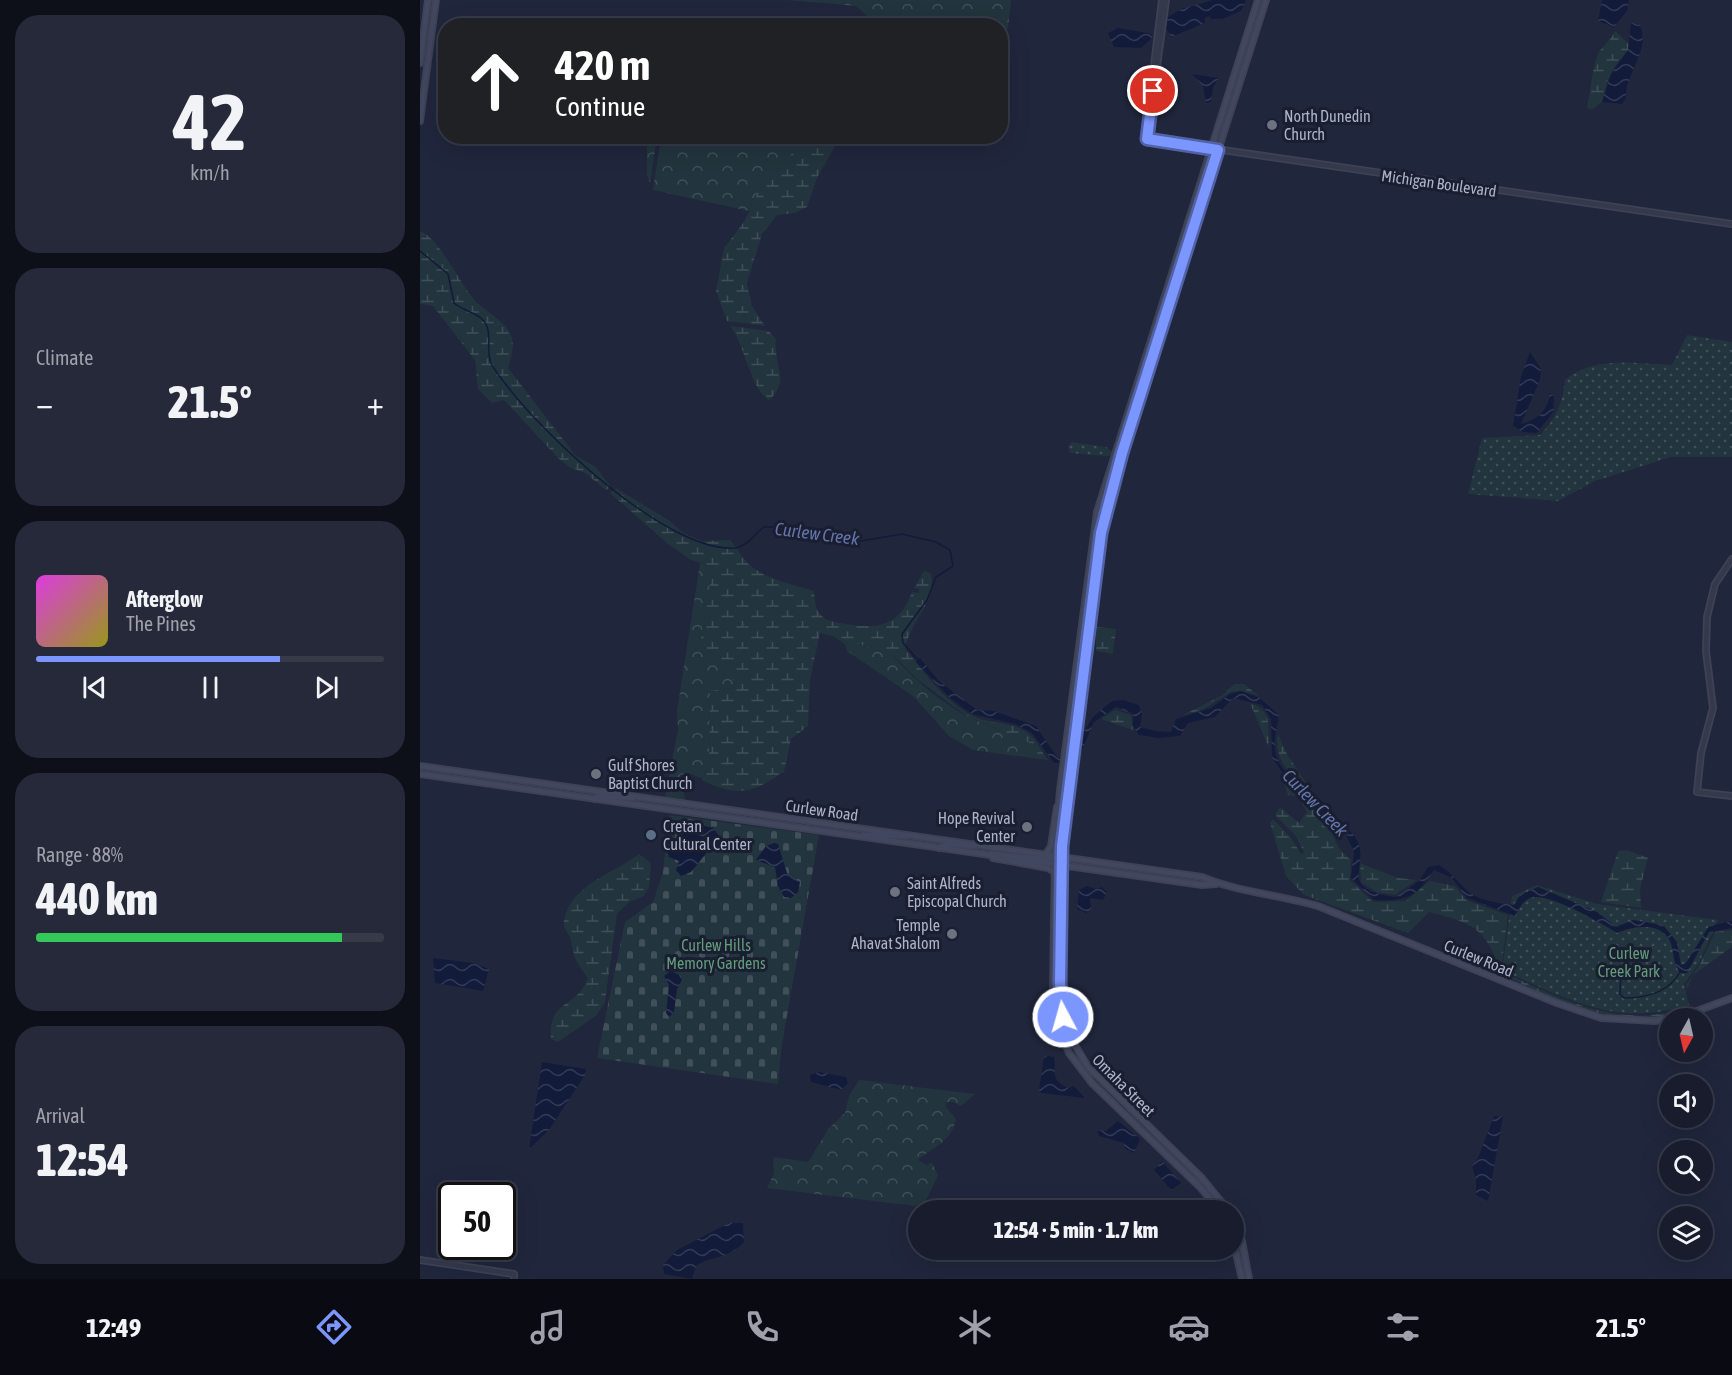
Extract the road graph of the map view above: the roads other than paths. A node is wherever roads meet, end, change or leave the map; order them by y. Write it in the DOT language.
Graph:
graph roads {
  1 [pos="428,0"];
  2 [pos="436,0"];
  3 [pos="1258,0"];
  4 [pos="1266,0"];
  5 [pos="1163,3"];
  6 [pos="420,63"];
  7 [pos="420,122"];
  8 [pos="1211,149"];
  9 [pos="1218,150"];
  10 [pos="1732,224"];
  11 [pos="1732,559"];
  12 [pos="420,766"];
  13 [pos="420,774"];
  14 [pos="1732,796"];
  15 [pos="636,797"];
  16 [pos="595,799"];
  17 [pos="1059,804"];
  18 [pos="908,835"];
  19 [pos="862,836"];
  20 [pos="980,844"];
  21 [pos="939,848"];
  22 [pos="1046,854"];
  23 [pos="986,855"];
  24 [pos="1060,861"];
  25 [pos="1054,873"];
  26 [pos="1219,884"];
  27 [pos="1732,998"];
  28 [pos="1211,1200"];
  29 [pos="1220,1200"];
  30 [pos="1244,1252"];
  31 [pos="420,1260"];
  32 [pos="1238,1260"];
  33 [pos="514,1276"];
  34 [pos="1242,1279"];
  35 [pos="1249,1279"];
  1 -- 6 [label="main road"];
  2 -- 7 [label="main road"];
  3 -- 8 [label="main road, Omaha Street"];
  4 -- 9 [label="main road, Omaha Street"];
  5 -- 8 [label="street, Michigan Boulevard"];
  8 -- 9 [label="street, Michigan Boulevard"];
  8 -- 17 [label="main road, Omaha Street"];
  9 -- 10 [label="street, Michigan Boulevard"];
  9 -- 24 [label="main road, Omaha Street"];
  11 -- 14 [label="street"];
  12 -- 15 [label="main road, Curlew Road"];
  13 -- 16 [label="main road, Curlew Road"];
  15 -- 16 [label="main road"];
  15 -- 18 [label="main road, Curlew Road"];
  16 -- 19 [label="main road, Curlew Road"];
  17 -- 22 [label="main road"];
  17 -- 24 [label="main road, Omaha Street"];
  18 -- 19 [label="main road"];
  18 -- 20 [label="main road, Curlew Road"];
  19 -- 21 [label="main road, Curlew Road"];
  20 -- 21 [label="main road"];
  20 -- 22 [label="main road, Curlew Road"];
  21 -- 23 [label="main road, Curlew Road"];
  22 -- 24 [label="main road, Curlew Road"];
  23 -- 24 [label="main road, Curlew Road"];
  23 -- 25 [label="main road"];
  24 -- 25 [label="main road, Omaha Street"];
  24 -- 26 [label="main road, Curlew Road"];
  24 -- 26 [label="main road, Curlew Road"];
  24 -- 29 [label="main road, Omaha Street"];
  25 -- 28 [label="main road, Omaha Street"];
  26 -- 27 [label="main road, Curlew Road"];
  30 -- 35 [label="main road"];
  31 -- 33 [label="street"];
  32 -- 34 [label="main road"];
}
